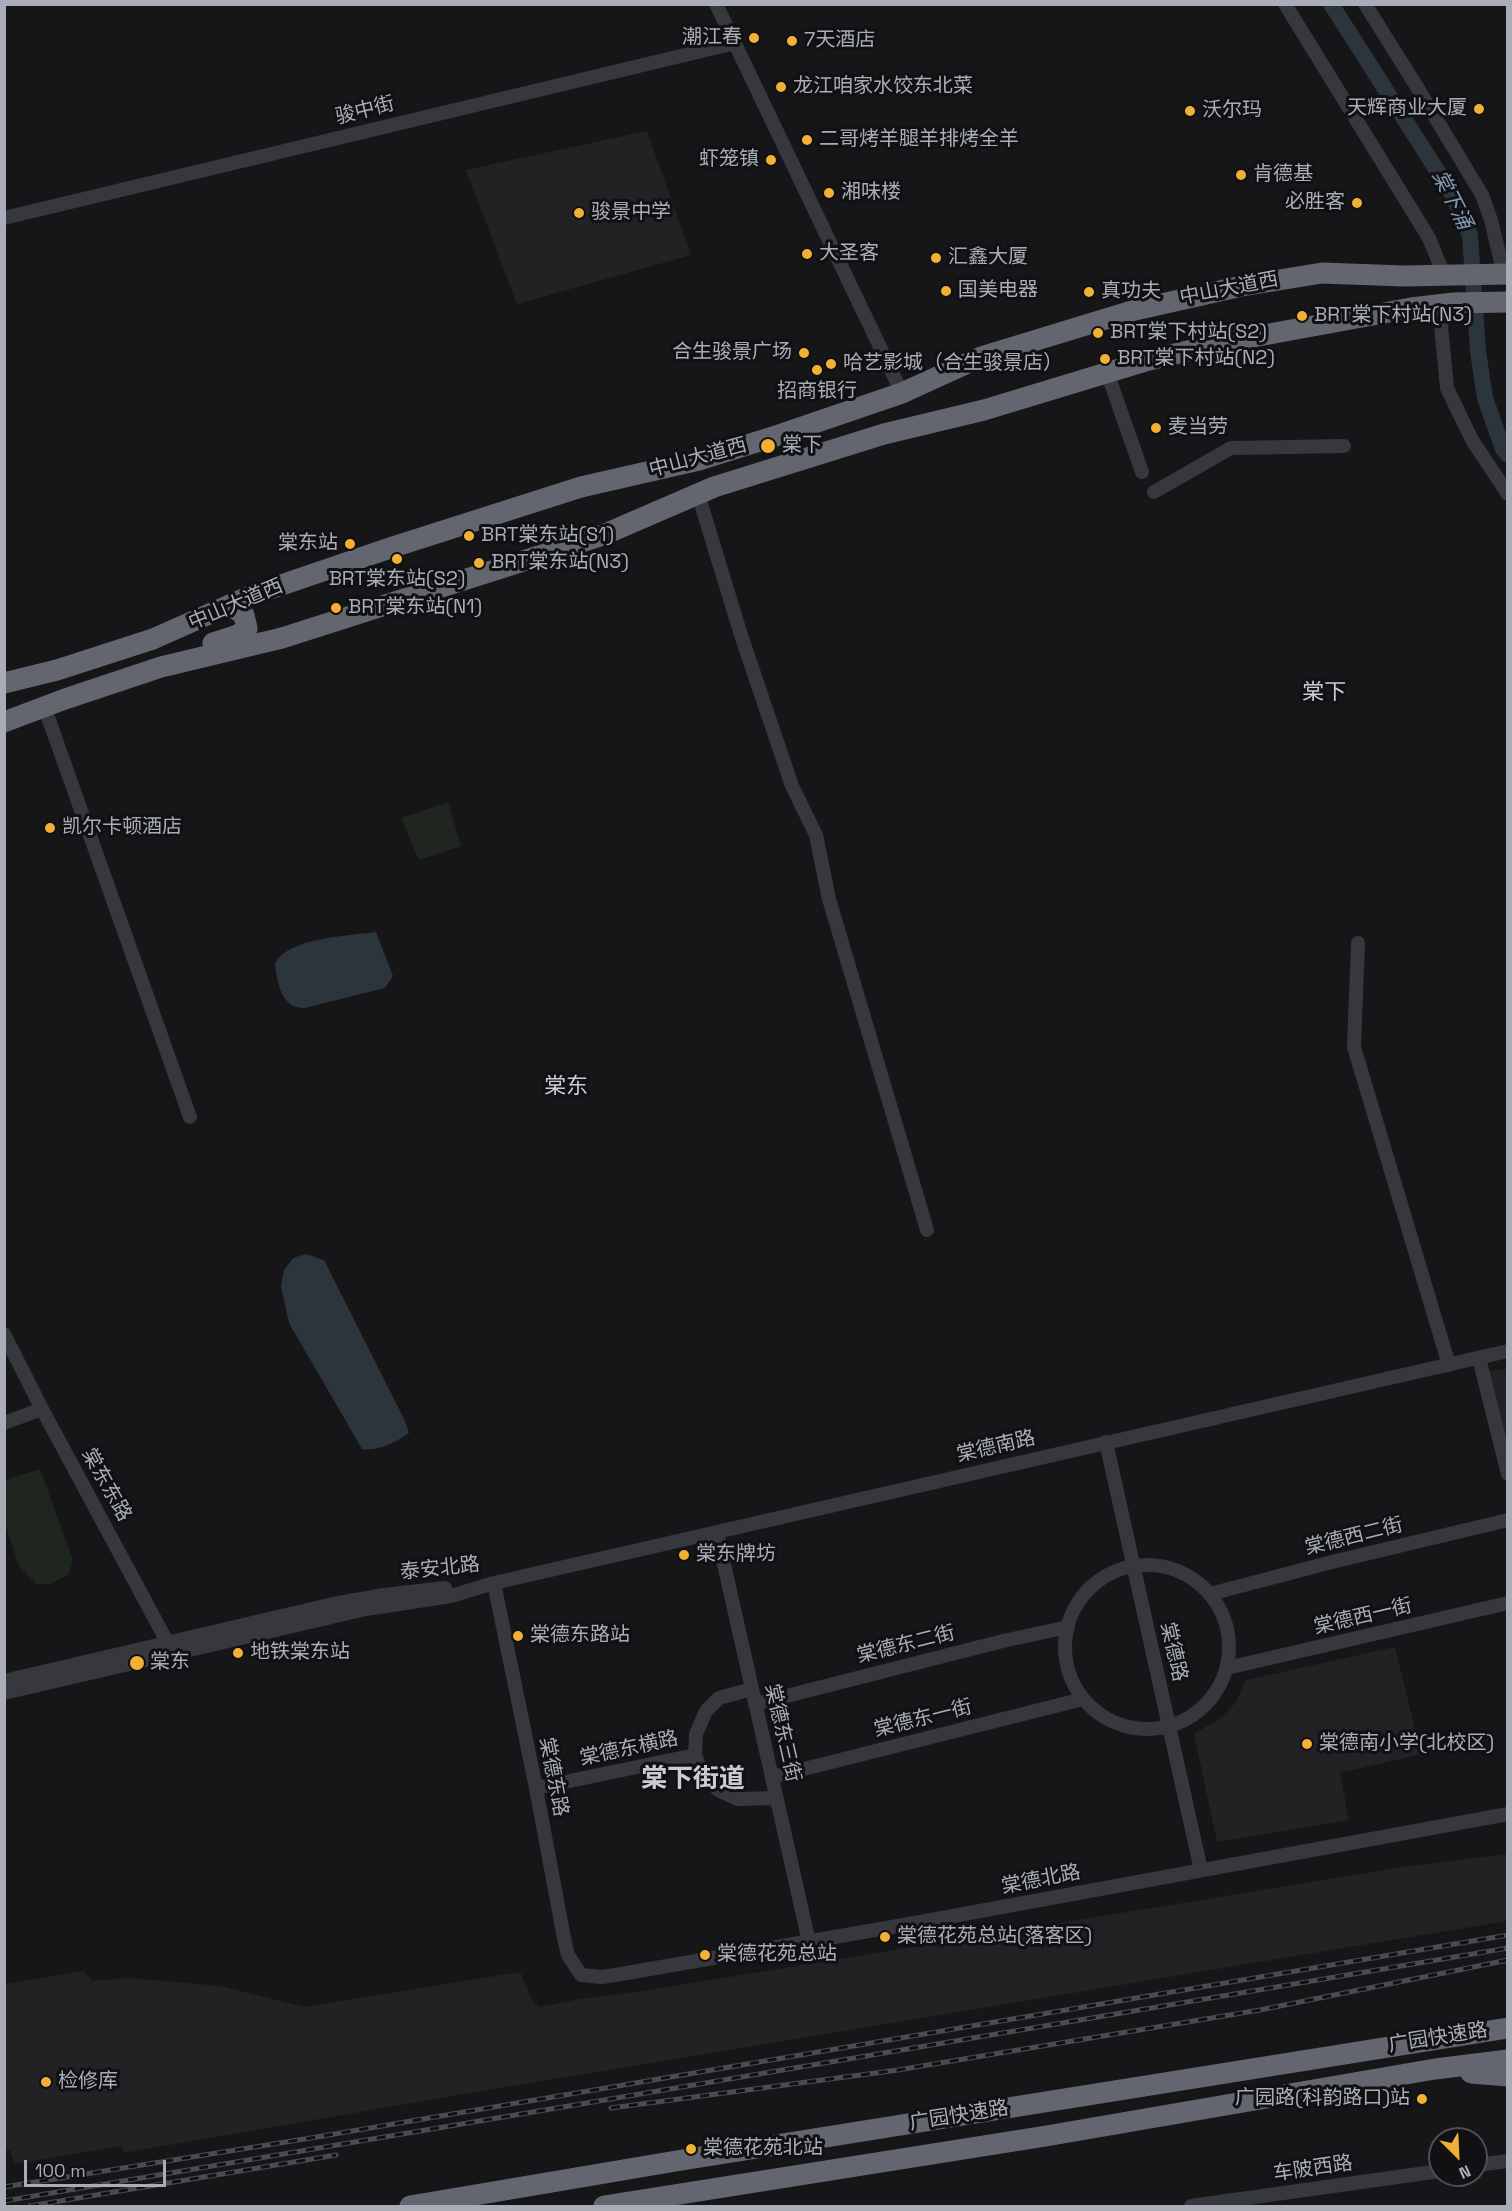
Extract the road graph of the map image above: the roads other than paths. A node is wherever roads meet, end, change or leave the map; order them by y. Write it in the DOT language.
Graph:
graph roads {
  1 [pos="716,4"];
  2 [pos="1286,4"];
  3 [pos="1365,4"];
  4 [pos="735,43"];
  5 [pos="4,218"];
  6 [pos="1502,274"];
  7 [pos="1449,275"];
  8 [pos="1501,302"];
  9 [pos="1447,304"];
  10 [pos="1107,372"];
  11 [pos="902,393"];
  12 [pos="1344,446"];
  13 [pos="1142,472"];
  14 [pos="1154,492"];
  15 [pos="698,494"];
  16 [pos="1508,494"];
  17 [pos="225,607"];
  18 [pos="161,667"];
  19 [pos="4,683"];
  20 [pos="44,706"];
  21 [pos="4,722"];
  22 [pos="1358,943"];
  23 [pos="190,1117"];
  24 [pos="927,1230"];
  25 [pos="4,1334"];
  26 [pos="1508,1351"];
  27 [pos="1479,1358"];
  28 [pos="1449,1365"];
  29 [pos="42,1409"];
  30 [pos="4,1423"];
  31 [pos="1106,1442"];
  32 [pos="1508,1474"];
  33 [pos="1508,1520"];
  34 [pos="717,1533"];
  35 [pos="1134,1567"];
  36 [pos="494,1583"];
  37 [pos="1210,1594"];
  38 [pos="1508,1603"];
  39 [pos="1068,1627"];
  40 [pos="171,1648"];
  41 [pos="1227,1668"];
  42 [pos="4,1681"];
  43 [pos="752,1689"];
  44 [pos="4,1693"];
  45 [pos="1083,1699"];
  46 [pos="755,1704"];
  47 [pos="1169,1726"];
  48 [pos="695,1755"];
  49 [pos="772,1777"];
  50 [pos="536,1788"];
  51 [pos="776,1798"];
  52 [pos="1508,1814"];
  53 [pos="1201,1870"];
  54 [pos="809,1942"];
  55 [pos="581,1975"];
  56 [pos="1508,2018"];
  57 [pos="1508,2028"];
  58 [pos="1441,2038"];
  59 [pos="1508,2060"];
  60 [pos="1435,2069"];
  61 [pos="1508,2076"];
  62 [pos="1508,2161"];
  63 [pos="1488,2164"];
  64 [pos="1428,2173"];
  65 [pos="410,2206"];
  66 [pos="604,2206"];
  67 [pos="1191,2206"];
  1 -- 4 [label="street"];
  2 -- 7 [label="street"];
  3 -- 6 [label="street"];
  4 -- 5 [label="street, 骏中街"];
  4 -- 11 [label="street"];
  6 -- 7 [label="highway, 中山大道西"];
  7 -- 11 [label="highway, 中山大道西"];
  8 -- 9 [label="highway, 中山大道西"];
  9 -- 10 [label="highway, 中山大道西"];
  9 -- 16 [label="street"];
  10 -- 13 [label="street"];
  10 -- 15 [label="highway, 中山大道西"];
  11 -- 17 [label="highway, 中山大道西"];
  12 -- 14 [label="street"];
  15 -- 18 [label="highway, 中山大道西"];
  15 -- 24 [label="street"];
  17 -- 18 [label="highway"];
  17 -- 19 [label="highway, 中山大道西"];
  18 -- 20 [label="highway, 中山大道西"];
  20 -- 21 [label="highway, 中山大道西"];
  20 -- 23 [label="street"];
  22 -- 28 [label="street"];
  25 -- 29 [label="street, 棠东东路"];
  26 -- 27 [label="street, 棠德南路"];
  27 -- 28 [label="street, 棠德南路"];
  27 -- 32 [label="street"];
  28 -- 31 [label="street, 棠德南路"];
  29 -- 30 [label="street"];
  29 -- 40 [label="street, 棠东东路"];
  31 -- 34 [label="street, 棠德南路"];
  31 -- 35 [label="street, 棠德路"];
  33 -- 37 [label="street, 棠德西二街"];
  34 -- 36 [label="street, 棠德南路"];
  34 -- 43 [label="street, 棠德东三街"];
  35 -- 37 [label="street"];
  35 -- 39 [label="street"];
  35 -- 47 [label="street, 棠德路"];
  36 -- 40 [label="street, 泰安北路"];
  36 -- 50 [label="street, 棠德东路"];
  37 -- 41 [label="street"];
  38 -- 41 [label="street, 棠德西一街"];
  39 -- 45 [label="street"];
  39 -- 46 [label="street, 棠德东二街"];
  40 -- 42 [label="street, 泰安北路"];
  40 -- 44 [label="street, 泰安北路"];
  41 -- 47 [label="street"];
  43 -- 46 [label="street, 棠德东三街"];
  43 -- 48 [label="street"];
  45 -- 47 [label="street"];
  45 -- 49 [label="street, 棠德东一街"];
  46 -- 49 [label="street, 棠德东三街"];
  47 -- 53 [label="street, 棠德路"];
  48 -- 50 [label="street, 棠德东横路"];
  48 -- 51 [label="street"];
  49 -- 51 [label="street, 棠德东三街"];
  50 -- 55 [label="street, 棠德东路"];
  51 -- 54 [label="street, 棠德东三街"];
  52 -- 53 [label="street, 棠德北路"];
  53 -- 54 [label="street, 棠德北路"];
  54 -- 55 [label="street, 棠德北路"];
  56 -- 58 [label="highway"];
  57 -- 58 [label="highway, 广园快速路"];
  58 -- 65 [label="highway, 广园快速路"];
  59 -- 60 [label="highway, 广园快速路"];
  60 -- 61 [label="highway"];
  60 -- 66 [label="highway, 广园快速路"];
  62 -- 63 [label="street"];
  64 -- 67 [label="street, 车陂西路"];
}
